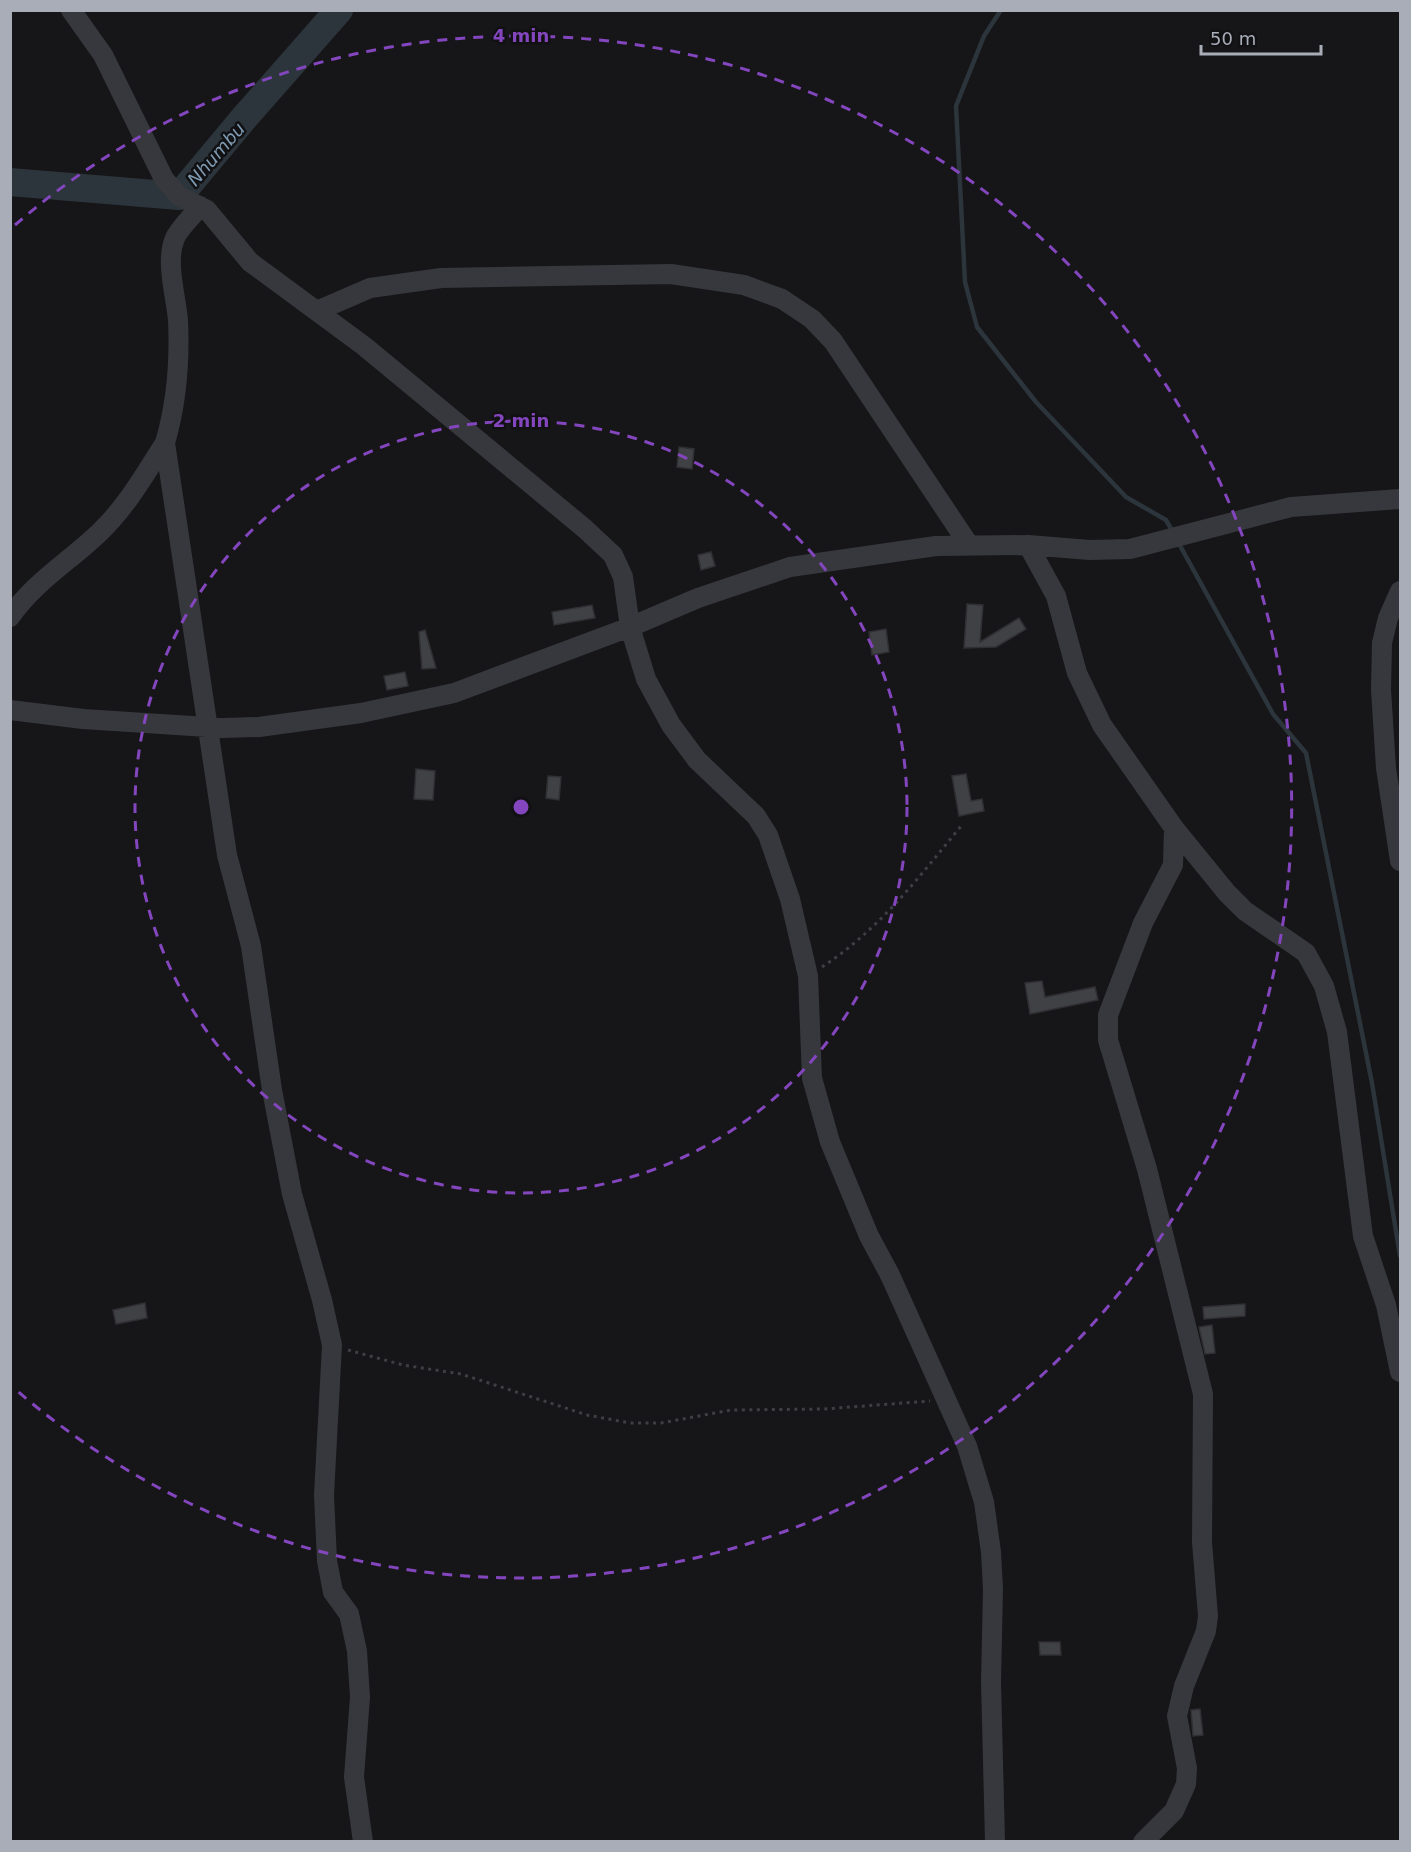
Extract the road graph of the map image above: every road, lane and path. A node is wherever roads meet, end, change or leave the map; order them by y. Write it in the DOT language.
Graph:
graph roads {
  1 [pos="71,10"];
  2 [pos="200,206"];
  3 [pos="317,311"];
  4 [pos="165,443"];
  5 [pos="1401,499"];
  6 [pos="969,544"];
  7 [pos="1028,545"];
  8 [pos="1401,591"];
  9 [pos="10,617"];
  10 [pos="630,627"];
  11 [pos="10,710"];
  12 [pos="210,727"];
  13 [pos="962,825"];
  14 [pos="1174,828"];
  15 [pos="1401,861"];
  16 [pos="808,976"];
  17 [pos="332,1345"];
  18 [pos="1401,1372"];
  19 [pos="947,1400"];
  20 [pos="363,1842"];
  21 [pos="995,1842"];
  22 [pos="1143,1842"];
  1 -- 2 [label="street"];
  2 -- 3 [label="street"];
  2 -- 4 [label="street"];
  3 -- 6 [label="street"];
  3 -- 10 [label="street"];
  4 -- 9 [label="street"];
  4 -- 12 [label="street"];
  5 -- 7 [label="street"];
  6 -- 7 [label="street"];
  6 -- 10 [label="street"];
  7 -- 14 [label="street"];
  8 -- 15 [label="street"];
  10 -- 12 [label="street"];
  10 -- 16 [label="street"];
  11 -- 12 [label="street"];
  12 -- 17 [label="street"];
  13 -- 16 [label="path"];
  14 -- 18 [label="street"];
  14 -- 22 [label="street"];
  16 -- 19 [label="street"];
  17 -- 19 [label="path"];
  17 -- 20 [label="street"];
  19 -- 21 [label="street"];
}
